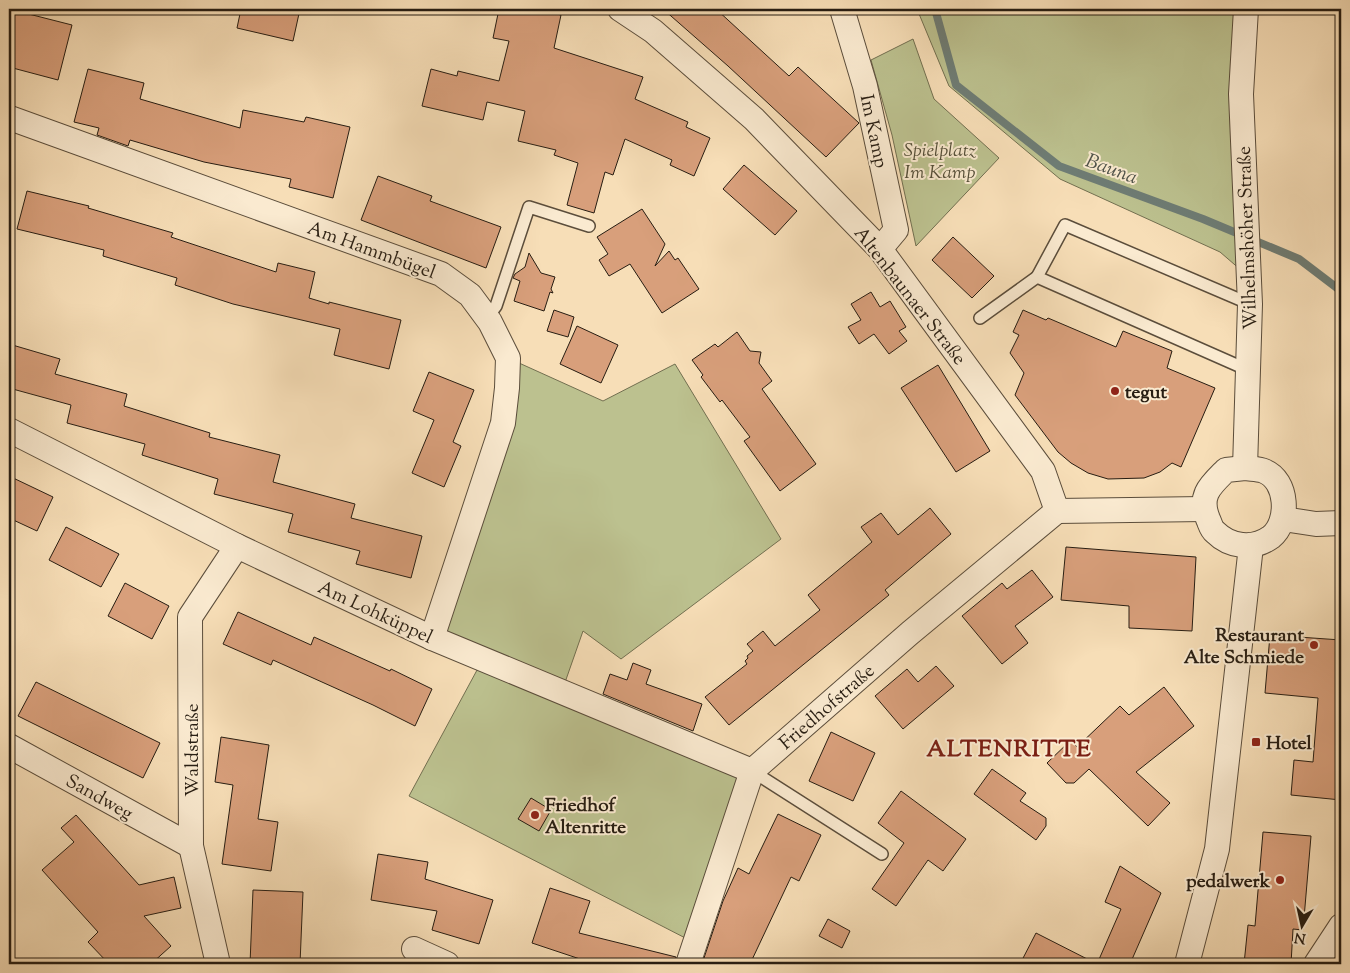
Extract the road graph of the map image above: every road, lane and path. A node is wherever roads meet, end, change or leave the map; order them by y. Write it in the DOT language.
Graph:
graph roads {
  1 [pos="620,9"];
  2 [pos="842,9"];
  3 [pos="1246,9"];
  4 [pos="10,118"];
  5 [pos="588,226"];
  6 [pos="880,249"];
  7 [pos="1037,277"];
  8 [pos="1250,304"];
  9 [pos="487,318"];
  10 [pos="980,318"];
  11 [pos="1248,370"];
  12 [pos="9,430"];
  13 [pos="1245,468"];
  14 [pos="1204,509"];
  15 [pos="1057,511"];
  16 [pos="1282,520"];
  17 [pos="1341,523"];
  18 [pos="237,546"];
  19 [pos="1251,546"];
  20 [pos="432,638"];
  21 [pos="9,746"];
  22 [pos="752,771"];
  23 [pos="191,846"];
  24 [pos="882,854"];
  25 [pos="1341,926"];
  26 [pos="414,949"];
  27 [pos="218,964"];
  28 [pos="447,964"];
  29 [pos="688,964"];
  30 [pos="1187,964"];
  31 [pos="1316,964"];
  1 -- 6 [label="street, Altenbaunaer Straße"];
  2 -- 6 [label="street, Im Kamp"];
  3 -- 8 [label="street, Wilhelmshöher Straße"];
  4 -- 9 [label="street, Am Hammbügel"];
  5 -- 9 [label="lane"];
  6 -- 15 [label="street, Altenbaunaer Straße"];
  7 -- 8 [label="lane"];
  7 -- 10 [label="lane"];
  7 -- 11 [label="lane"];
  8 -- 11 [label="street, Wilhelmshöher Straße"];
  9 -- 20 [label="street, Am Hammbügel"];
  11 -- 13 [label="street, Wilhelmshöher Straße"];
  12 -- 18 [label="street, Am Lohküppel"];
  13 -- 14 [label="street"];
  13 -- 16 [label="street"];
  14 -- 15 [label="street"];
  14 -- 19 [label="street"];
  15 -- 22 [label="street, Friedhofstraße"];
  16 -- 17 [label="street"];
  16 -- 19 [label="street"];
  18 -- 20 [label="street, Am Lohküppel"];
  18 -- 23 [label="street, Waldstraße"];
  19 -- 30 [label="street"];
  20 -- 22 [label="street, Am Lohküppel"];
  21 -- 23 [label="street, Sandweg"];
  22 -- 24 [label="lane"];
  22 -- 29 [label="street"];
  23 -- 27 [label="street, Waldstraße"];
  25 -- 31 [label="street"];
  26 -- 28 [label="street"];
}
